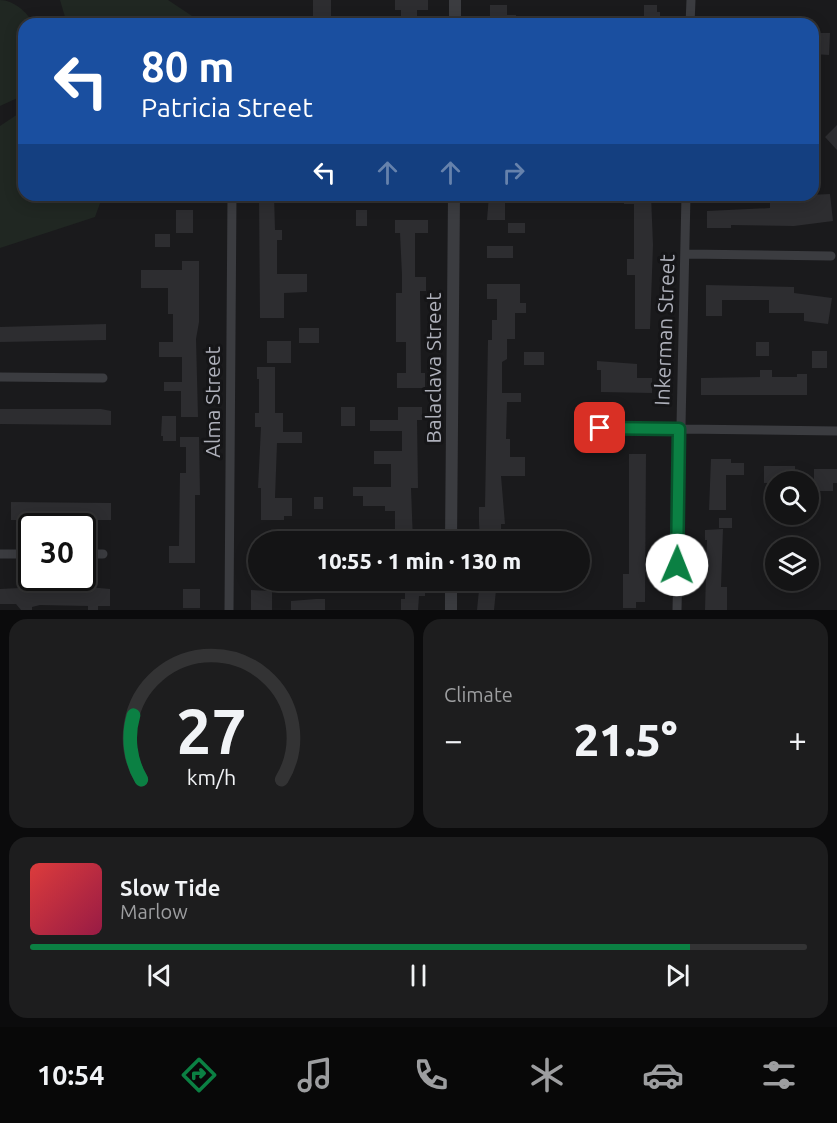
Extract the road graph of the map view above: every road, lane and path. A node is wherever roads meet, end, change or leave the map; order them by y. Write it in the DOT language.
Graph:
graph roads {
  1 [pos="691,0"];
  2 [pos="455,2"];
  3 [pos="455,18"];
  4 [pos="690,18"];
  5 [pos="232,201"];
  6 [pos="454,201"];
  7 [pos="686,201"];
  8 [pos="684,254"];
  9 [pos="831,256"];
  10 [pos="0,377"];
  11 [pos="103,378"];
  12 [pos="600,428"];
  13 [pos="679,429"];
  14 [pos="837,431"];
  15 [pos="451,531"];
  16 [pos="0,554"];
  17 [pos="18,554"];
  18 [pos="96,554"];
  19 [pos="103,554"];
  20 [pos="451,591"];
  21 [pos="229,610"];
  22 [pos="451,610"];
  23 [pos="676,610"];
  1 -- 4 [label="street"];
  2 -- 3 [label="street"];
  5 -- 21 [label="street, Alma Street"];
  6 -- 15 [label="street, Balaclava Street"];
  7 -- 8 [label="street, Inkerman Street"];
  8 -- 9 [label="street"];
  8 -- 13 [label="street, Inkerman Street"];
  10 -- 11 [label="street"];
  12 -- 13 [label="street"];
  13 -- 14 [label="street"];
  13 -- 23 [label="street, Inkerman Street"];
  16 -- 17 [label="street"];
  18 -- 19 [label="street"];
  20 -- 22 [label="street"];
}
